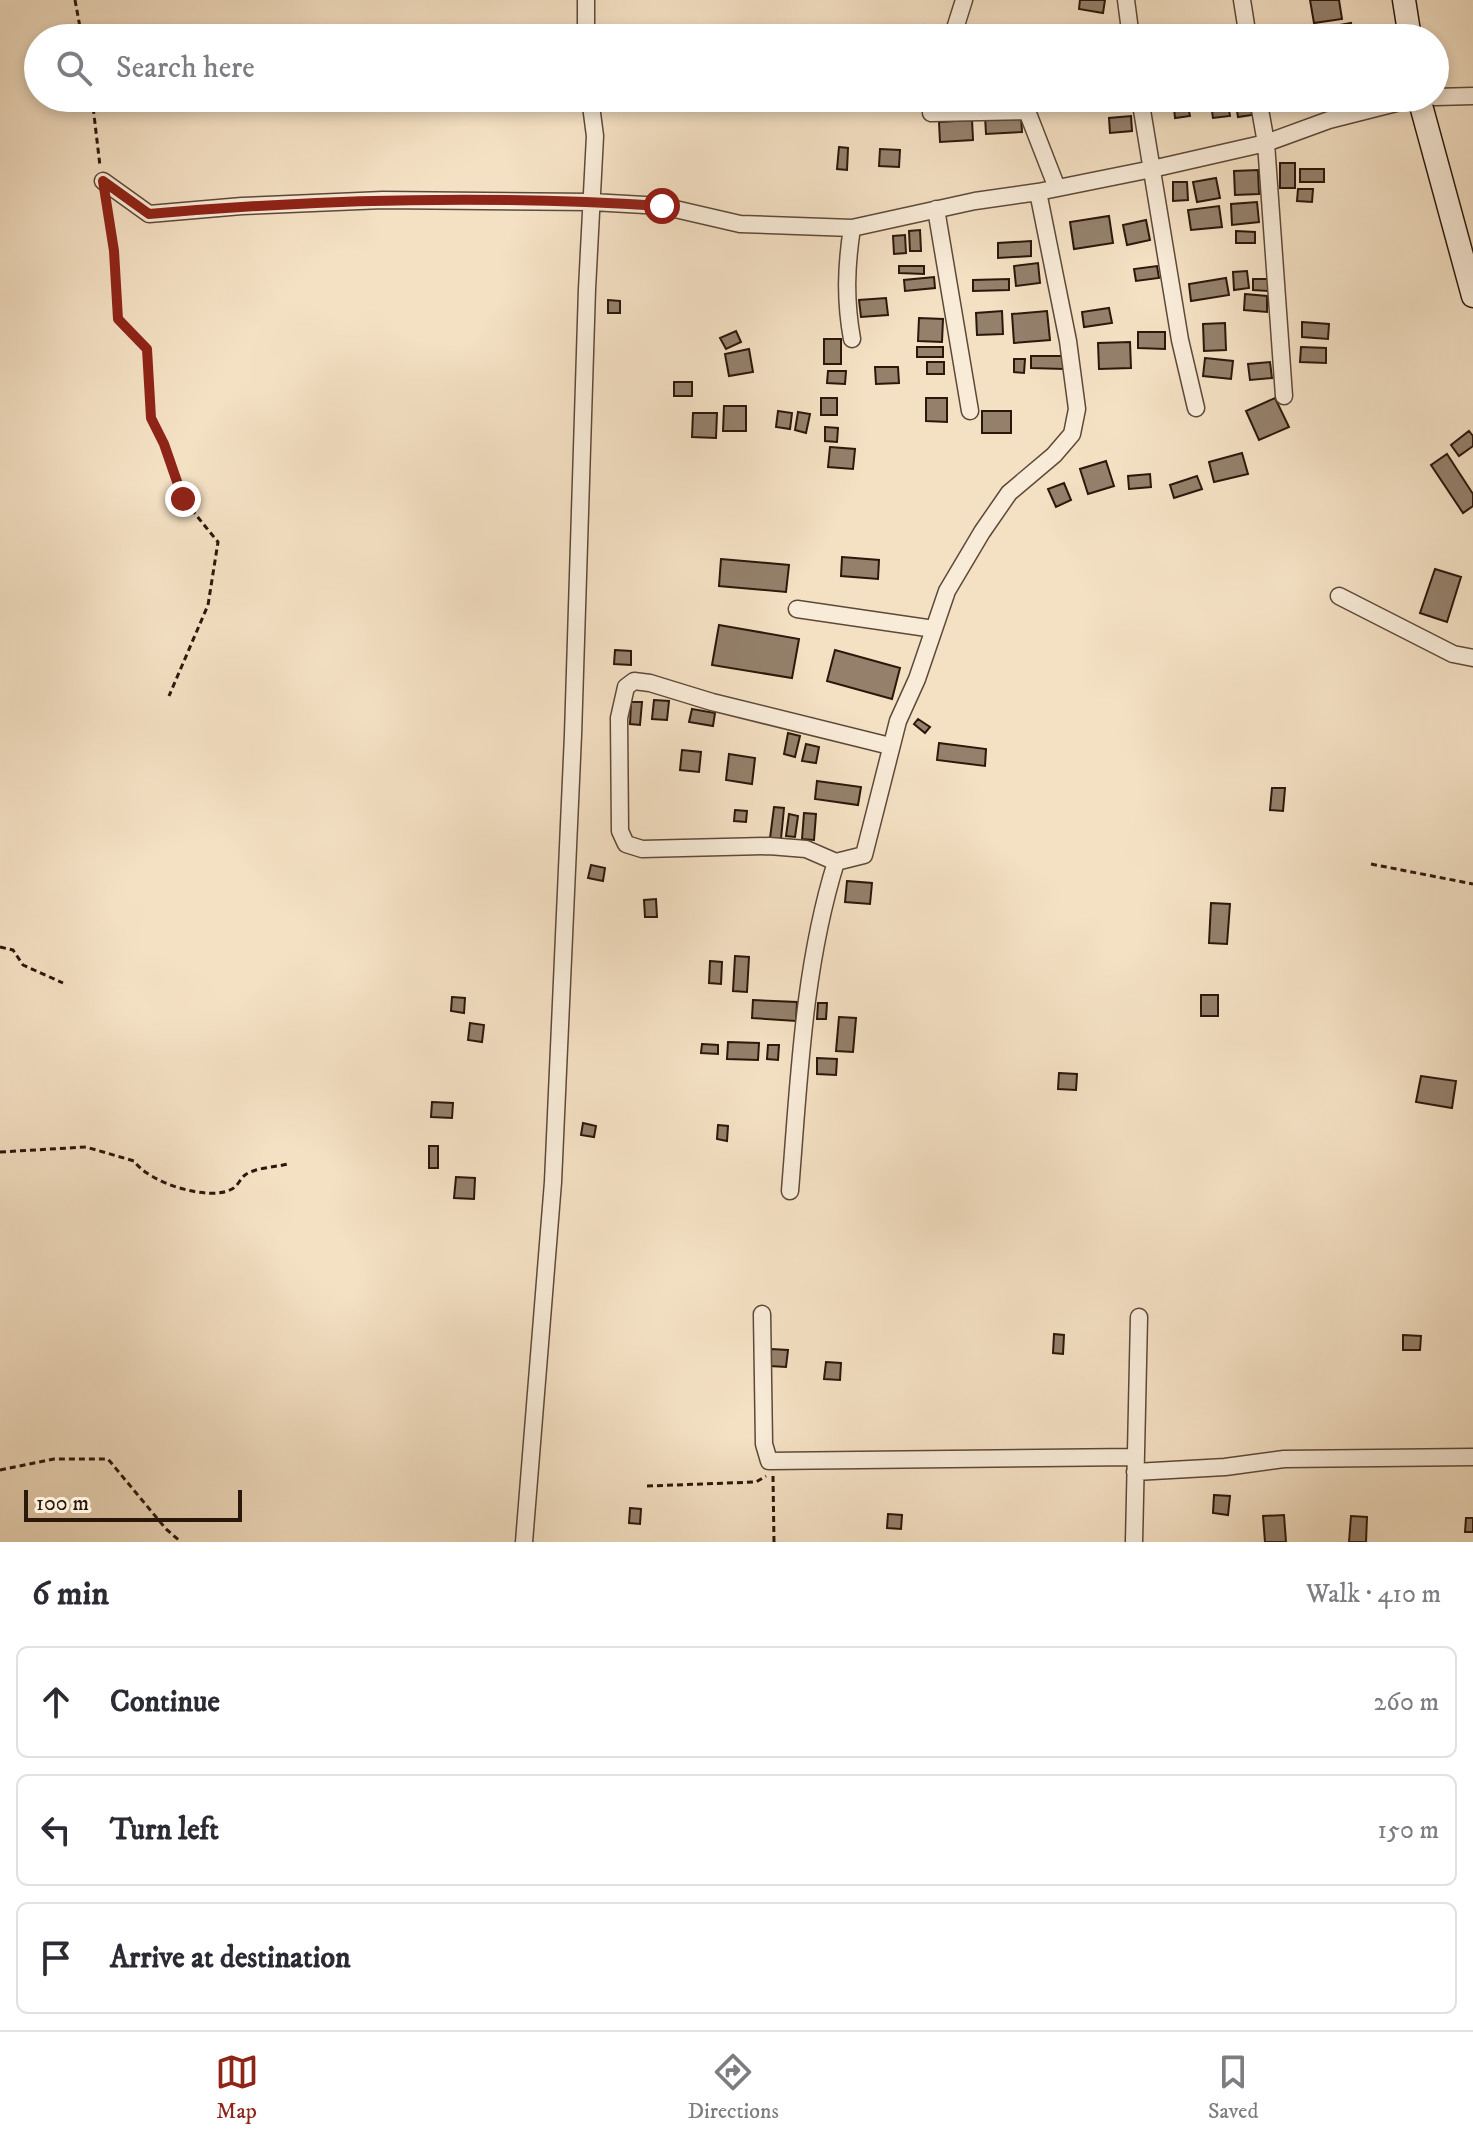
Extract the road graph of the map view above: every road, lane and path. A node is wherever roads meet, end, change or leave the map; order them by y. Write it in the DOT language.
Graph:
graph roads {
  1 [pos="75,0"];
  2 [pos="586,0"];
  3 [pos="964,0"];
  4 [pos="1126,0"];
  5 [pos="1242,0"];
  6 [pos="1404,0"];
  7 [pos="79,24"];
  8 [pos="586,24"];
  9 [pos="956,24"];
  10 [pos="1129,24"];
  11 [pos="1246,24"];
  12 [pos="1408,24"];
  13 [pos="1473,96"];
  14 [pos="1449,97"];
  15 [pos="94,112"];
  16 [pos="592,112"];
  17 [pos="931,112"];
  18 [pos="979,112"];
  19 [pos="1027,112"];
  20 [pos="1142,112"];
  21 [pos="1260,112"];
  22 [pos="1361,112"];
  23 [pos="1421,112"];
  24 [pos="1266,143"];
  25 [pos="1152,169"];
  26 [pos="103,181"];
  27 [pos="1057,188"];
  28 [pos="1038,192"];
  29 [pos="592,202"];
  30 [pos="936,209"];
  31 [pos="852,228"];
  32 [pos="1473,296"];
  33 [pos="852,339"];
  34 [pos="1284,396"];
  35 [pos="1196,408"];
  36 [pos="970,411"];
  37 [pos="1339,596"];
  38 [pos="797,609"];
  39 [pos="934,629"];
  40 [pos="1473,658"];
  41 [pos="169,696"];
  42 [pos="890,746"];
  43 [pos="836,862"];
  44 [pos="1371,864"];
  45 [pos="1473,884"];
  46 [pos="0,947"];
  47 [pos="63,983"];
  48 [pos="0,1152"];
  49 [pos="288,1164"];
  50 [pos="790,1191"];
  51 [pos="762,1314"];
  52 [pos="1139,1317"];
  53 [pos="1473,1457"];
  54 [pos="769,1461"];
  55 [pos="1135,1465"];
  56 [pos="0,1470"];
  57 [pos="765,1478"];
  58 [pos="773,1479"];
  59 [pos="647,1486"];
  60 [pos="181,1542"];
  61 [pos="524,1542"];
  62 [pos="774,1542"];
  63 [pos="1134,1542"];
  1 -- 7 [label="path"];
  2 -- 8 [label="street"];
  3 -- 9 [label="street"];
  4 -- 10 [label="street"];
  5 -- 11 [label="street"];
  6 -- 12 [label="main road"];
  13 -- 14 [label="street"];
  15 -- 26 [label="path"];
  16 -- 29 [label="street"];
  17 -- 18 [label="street"];
  19 -- 27 [label="street"];
  20 -- 25 [label="street"];
  21 -- 24 [label="street"];
  22 -- 24 [label="street"];
  23 -- 32 [label="main road"];
  24 -- 25 [label="street"];
  24 -- 34 [label="street"];
  25 -- 27 [label="street"];
  25 -- 35 [label="street"];
  26 -- 29 [label="street"];
  26 -- 41 [label="path"];
  27 -- 28 [label="street"];
  28 -- 30 [label="street"];
  28 -- 39 [label="street"];
  29 -- 31 [label="street"];
  29 -- 61 [label="street"];
  30 -- 31 [label="street"];
  30 -- 36 [label="street"];
  31 -- 33 [label="street"];
  37 -- 40 [label="street"];
  38 -- 39 [label="street"];
  39 -- 42 [label="street"];
  42 -- 43 [label="street"];
  42 -- 43 [label="street"];
  43 -- 50 [label="street"];
  44 -- 45 [label="path"];
  46 -- 47 [label="path"];
  48 -- 49 [label="path"];
  51 -- 54 [label="street"];
  52 -- 55 [label="street"];
  53 -- 55 [label="street"];
  54 -- 55 [label="street"];
  54 -- 57 [label="path"];
  54 -- 58 [label="path"];
  55 -- 63 [label="street"];
  56 -- 60 [label="path"];
  57 -- 58 [label="path"];
  57 -- 59 [label="path"];
  58 -- 62 [label="path"];
}
